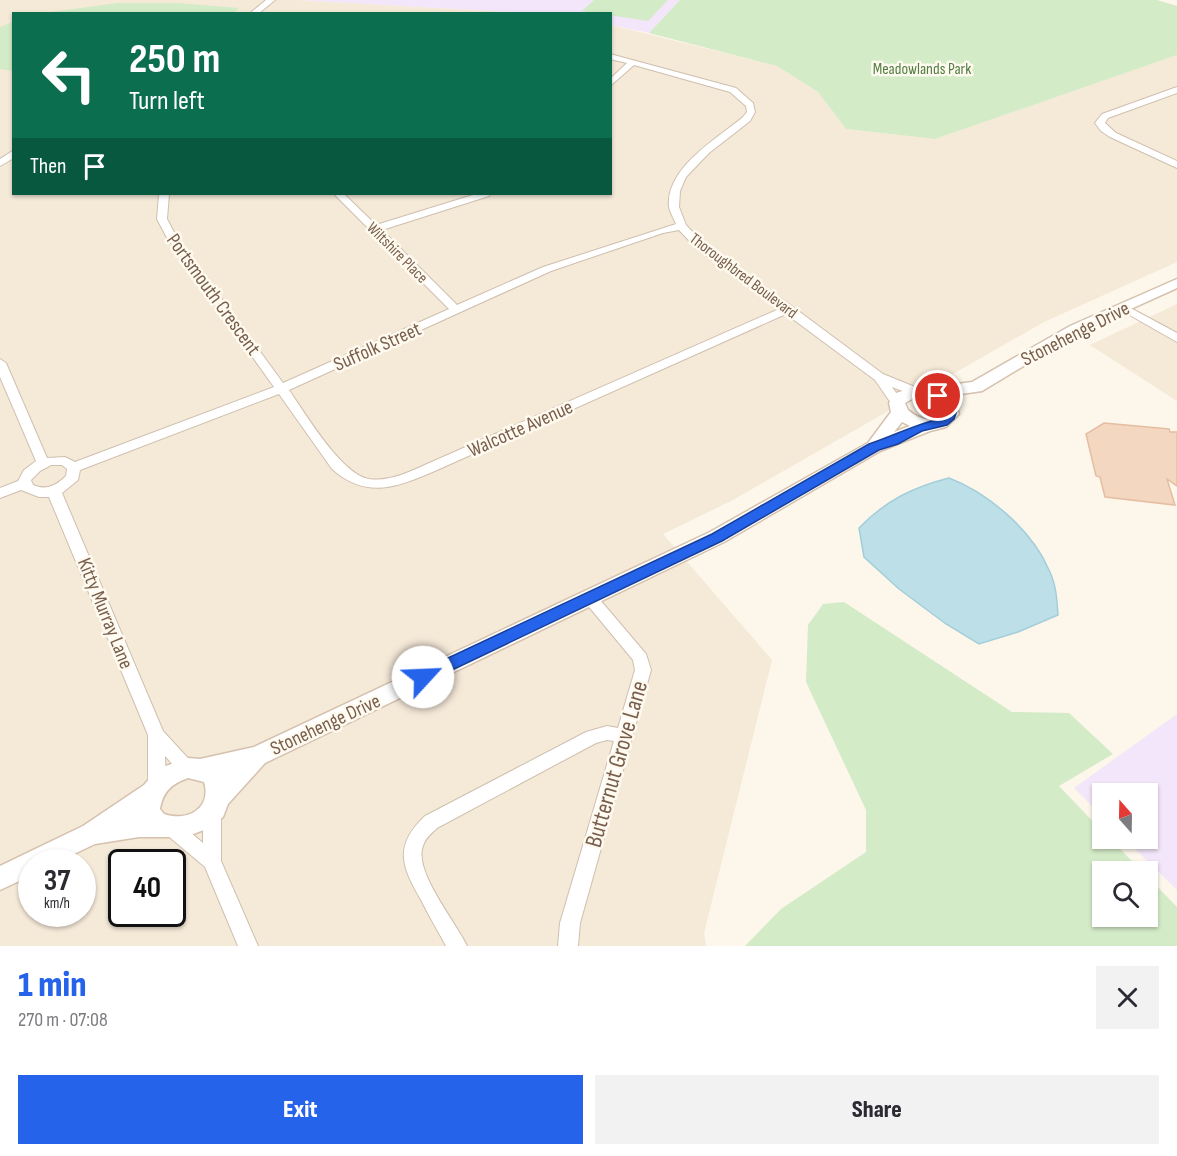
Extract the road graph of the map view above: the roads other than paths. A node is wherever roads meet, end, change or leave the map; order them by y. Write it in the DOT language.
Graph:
graph roads {
  1 [pos="271,0"];
  2 [pos="253,12"];
  3 [pos="612,57"];
  4 [pos="633,62"];
  5 [pos="612,82"];
  6 [pos="1177,90"];
  7 [pos="1177,165"];
  8 [pos="164,195"];
  9 [pos="340,195"];
  10 [pos="482,195"];
  11 [pos="681,226"];
  12 [pos="375,229"];
  13 [pos="1177,283"];
  14 [pos="1123,307"];
  15 [pos="789,309"];
  16 [pos="456,310"];
  17 [pos="1177,338"];
  18 [pos="0,363"];
  19 [pos="879,377"];
  20 [pos="976,387"];
  21 [pos="282,388"];
  22 [pos="923,393"];
  23 [pos="898,408"];
  24 [pos="951,410"];
  25 [pos="927,425"];
  26 [pos="874,447"];
  27 [pos="43,463"];
  28 [pos="74,467"];
  29 [pos="24,484"];
  30 [pos="54,491"];
  31 [pos="0,493"];
  32 [pos="590,598"];
  33 [pos="156,735"];
  34 [pos="625,736"];
  35 [pos="257,756"];
  36 [pos="194,769"];
  37 [pos="155,788"];
  38 [pos="215,805"];
  39 [pos="168,828"];
  40 [pos="92,834"];
  41 [pos="61,849"];
  42 [pos="212,861"];
  43 [pos="18,870"];
  44 [pos="0,878"];
  45 [pos="248,946"];
  46 [pos="457,946"];
  47 [pos="568,946"];
  1 -- 2 [label="street"];
  3 -- 4 [label="street, Thoroughbred Boulevard"];
  4 -- 5 [label="street"];
  4 -- 11 [label="street, Thoroughbred Boulevard"];
  6 -- 7 [label="street"];
  8 -- 21 [label="street, Portsmouth Crescent"];
  9 -- 12 [label="street, Wiltshire Place"];
  10 -- 12 [label="street"];
  11 -- 15 [label="street, Thoroughbred Boulevard"];
  11 -- 16 [label="street, Suffolk Street"];
  12 -- 16 [label="street, Wiltshire Place"];
  13 -- 14 [label="street, Stonehenge Drive"];
  14 -- 17 [label="street"];
  14 -- 20 [label="street, Stonehenge Drive"];
  15 -- 19 [label="street, Thoroughbred Boulevard"];
  15 -- 21 [label="street, Walcotte Avenue"];
  16 -- 21 [label="street, Suffolk Street"];
  18 -- 27 [label="street"];
  19 -- 22 [label="street, Thoroughbred Boulevard"];
  19 -- 23 [label="street, Thoroughbred Boulevard"];
  20 -- 22 [label="street, Stonehenge Drive"];
  20 -- 24 [label="street, Stonehenge Drive"];
  21 -- 28 [label="street, Suffolk Street"];
  22 -- 23 [label="street"];
  22 -- 24 [label="street"];
  23 -- 25 [label="street"];
  23 -- 26 [label="street, Stonehenge Drive"];
  24 -- 25 [label="street, Stonehenge Drive"];
  25 -- 26 [label="street, Stonehenge Drive"];
  26 -- 32 [label="street, Stonehenge Drive"];
  27 -- 28 [label="street"];
  27 -- 29 [label="street"];
  28 -- 30 [label="street"];
  29 -- 30 [label="street"];
  29 -- 31 [label="street"];
  30 -- 33 [label="street, Kitty Murray Lane"];
  32 -- 34 [label="street, Butternut Grove Lane"];
  32 -- 35 [label="street, Stonehenge Drive"];
  33 -- 36 [label="street, Kitty Murray Lane"];
  33 -- 37 [label="street, Kitty Murray Lane"];
  34 -- 46 [label="street"];
  34 -- 47 [label="street, Butternut Grove Lane"];
  35 -- 36 [label="street, Stonehenge Drive"];
  35 -- 38 [label="street, Stonehenge Drive"];
  36 -- 37 [label="street"];
  36 -- 38 [label="street"];
  37 -- 39 [label="street"];
  37 -- 40 [label="street"];
  38 -- 39 [label="street"];
  38 -- 42 [label="street"];
  39 -- 40 [label="street"];
  39 -- 42 [label="street"];
  40 -- 41 [label="street"];
  42 -- 45 [label="street"];
  43 -- 44 [label="street"];
}
